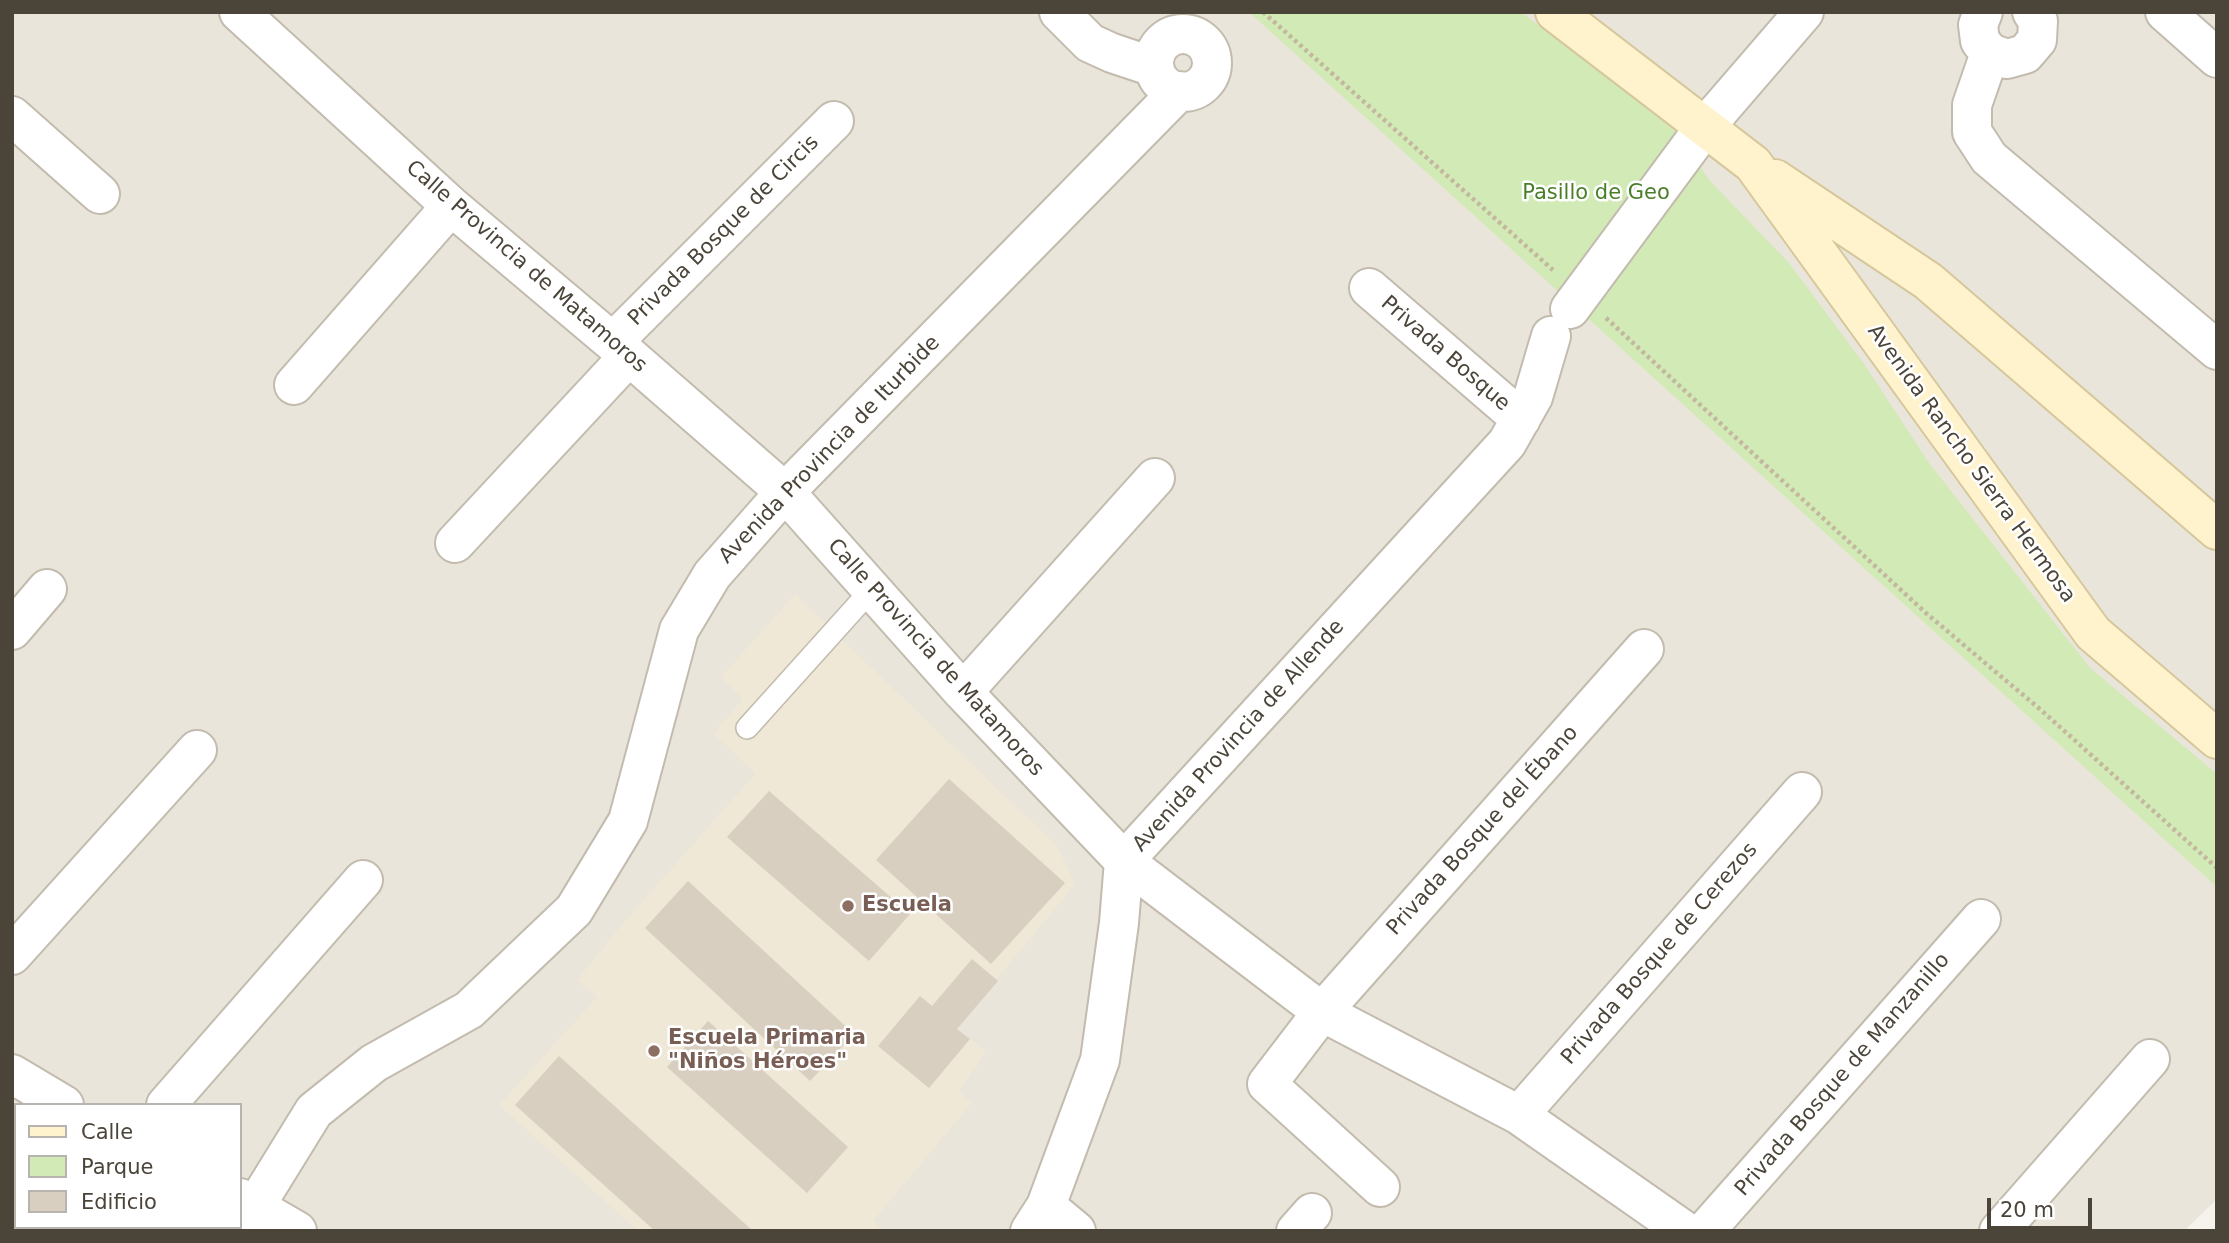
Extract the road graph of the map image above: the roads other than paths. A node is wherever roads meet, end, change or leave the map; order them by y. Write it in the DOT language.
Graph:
graph roads {
  1 [pos="239,12"];
  2 [pos="1059,12"];
  3 [pos="1555,12"];
  4 [pos="1804,12"];
  5 [pos="1983,12"];
  6 [pos="2032,12"];
  7 [pos="2165,12"];
  8 [pos="1990,53"];
  9 [pos="2217,58"];
  10 [pos="12,116"];
  11 [pos="834,121"];
  12 [pos="1704,128"];
  13 [pos="1753,164"];
  14 [pos="100,194"];
  15 [pos="451,206"];
  16 [pos="1369,288"];
  17 [pos="621,349"];
  18 [pos="2217,350"];
  19 [pos="295,385"];
  20 [pos="1521,419"];
  21 [pos="1156,478"];
  22 [pos="785,492"];
  23 [pos="2217,530"];
  24 [pos="455,543"];
  25 [pos="47,589"];
  26 [pos="872,589"];
  27 [pos="12,630"];
  28 [pos="1644,649"];
  29 [pos="963,692"];
  30 [pos="2211,723"];
  31 [pos="747,728"];
  32 [pos="197,750"];
  33 [pos="1802,792"];
  34 [pos="1124,862"];
  35 [pos="363,880"];
  36 [pos="1981,919"];
  37 [pos="12,954"];
  38 [pos="1322,1012"];
  39 [pos="2150,1059"];
  40 [pos="12,1074"];
  41 [pos="61,1103"];
  42 [pos="168,1103"];
  43 [pos="1519,1115"];
  44 [pos="1380,1186"];
  45 [pos="242,1216"];
  46 [pos="242,1217"];
  47 [pos="1038,1219"];
  48 [pos="1683,1229"];
  49 [pos="297,1231"];
  50 [pos="1076,1231"];
  51 [pos="1999,1231"];
  1 -- 15 [label="street, Calle Provincia de Matamoros"];
  2 -- 22 [label="street, Avenida Provincia de Iturbide"];
  3 -- 12 [label="street, Avenida Rancho Sierra Hermosa"];
  4 -- 12 [label="street, Avenida Provincia de Allende"];
  5 -- 8 [label="street"];
  6 -- 8 [label="street"];
  7 -- 9 [label="street"];
  8 -- 18 [label="street"];
  10 -- 14 [label="street"];
  11 -- 17 [label="street, Privada Bosque de Circis"];
  12 -- 13 [label="street, Avenida Rancho Sierra Hermosa"];
  12 -- 20 [label="street, Avenida Provincia de Allende"];
  13 -- 23 [label="street, Avenida Rancho Sierra Hermosa"];
  13 -- 30 [label="street, Avenida Rancho Sierra Hermosa"];
  15 -- 17 [label="street, Calle Provincia de Matamoros"];
  15 -- 19 [label="street"];
  16 -- 20 [label="street, Privada Bosque"];
  17 -- 22 [label="street, Calle Provincia de Matamoros"];
  17 -- 24 [label="street, Privada Bosque de Circis"];
  20 -- 34 [label="street, Avenida Provincia de Allende"];
  21 -- 29 [label="street"];
  22 -- 26 [label="street, Calle Provincia de Matamoros"];
  22 -- 45 [label="street, Avenida Provincia de Iturbide"];
  25 -- 27 [label="street"];
  26 -- 29 [label="street, Calle Provincia de Matamoros"];
  26 -- 31 [label="lane"];
  28 -- 38 [label="street, Privada Bosque del Ébano"];
  29 -- 34 [label="street, Calle Provincia de Matamoros"];
  32 -- 37 [label="street"];
  33 -- 43 [label="street, Privada Bosque de Cerezos"];
  34 -- 38 [label="street, Calle Provincia de Matamoros"];
  34 -- 47 [label="street, Avenida Provincia de Allende"];
  35 -- 42 [label="street"];
  36 -- 48 [label="street, Privada Bosque de Manzanillo"];
  38 -- 43 [label="street, Calle Provincia de Matamoros"];
  38 -- 44 [label="street, Privada Bosque del Ébano"];
  39 -- 51 [label="street"];
  40 -- 41 [label="street"];
  43 -- 48 [label="street, Calle Provincia de Matamoros"];
  46 -- 49 [label="street"];
  47 -- 50 [label="street"];
}
